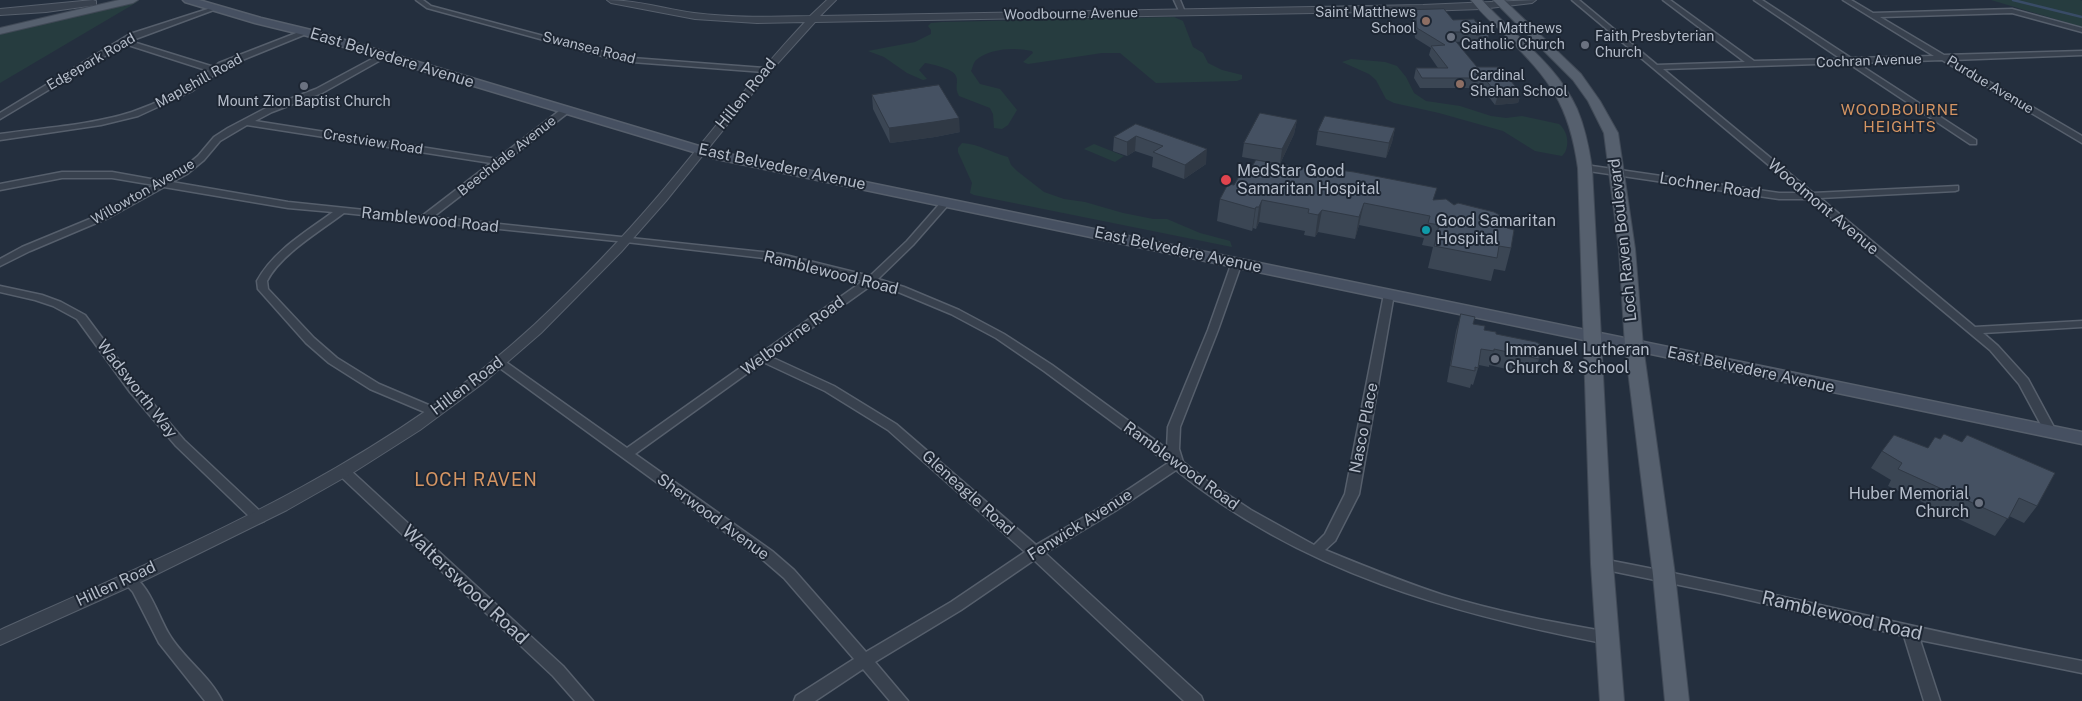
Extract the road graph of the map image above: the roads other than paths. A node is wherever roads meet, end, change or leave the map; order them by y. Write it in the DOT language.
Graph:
graph roads {
  1 [pos="105,0"];
  2 [pos="133,0"];
  3 [pos="188,0"];
  4 [pos="419,0"];
  5 [pos="611,0"];
  6 [pos="832,0"];
  7 [pos="1177,0"];
  8 [pos="1532,0"];
  9 [pos="1575,0"];
  10 [pos="1666,0"];
  11 [pos="1757,0"];
  12 [pos="1846,0"];
  13 [pos="93,2"];
  14 [pos="1500,2"];
  15 [pos="1479,3"];
  16 [pos="215,4"];
  17 [pos="0,12"];
  18 [pos="1182,12"];
  19 [pos="1871,15"];
  20 [pos="811,19"];
  21 [pos="0,24"];
  22 [pos="0,30"];
  23 [pos="2082,30"];
  24 [pos="307,32"];
  25 [pos="124,41"];
  26 [pos="2082,53"];
  27 [pos="383,55"];
  28 [pos="1945,58"];
  29 [pos="1849,62"];
  30 [pos="1754,65"];
  31 [pos="1655,68"];
  32 [pos="214,70"];
  33 [pos="764,70"];
  34 [pos="566,110"];
  35 [pos="0,117"];
  36 [pos="246,122"];
  37 [pos="0,137"];
  38 [pos="2082,140"];
  39 [pos="1973,142"];
  40 [pos="701,151"];
  41 [pos="500,162"];
  42 [pos="1585,168"];
  43 [pos="1615,172"];
  44 [pos="161,184"];
  45 [pos="0,187"];
  46 [pos="1955,188"];
  47 [pos="1811,196"];
  48 [pos="946,202"];
  49 [pos="341,211"];
  50 [pos="424,219"];
  51 [pos="626,239"];
  52 [pos="0,262"];
  53 [pos="1237,262"];
  54 [pos="872,280"];
  55 [pos="0,289"];
  56 [pos="1389,294"];
  57 [pos="2082,324"];
  58 [pos="1974,330"];
  59 [pos="1594,336"];
  60 [pos="1634,346"];
  61 [pos="763,358"];
  62 [pos="499,363"];
  63 [pos="434,412"];
  64 [pos="2050,431"];
  65 [pos="2082,438"];
  66 [pos="627,454"];
  67 [pos="1177,463"];
  68 [pos="342,471"];
  69 [pos="259,518"];
  70 [pos="1035,552"];
  71 [pos="1315,552"];
  72 [pos="1602,564"];
  73 [pos="1664,575"];
  74 [pos="128,579"];
  75 [pos="1910,632"];
  76 [pos="0,638"];
  77 [pos="1608,638"];
  78 [pos="864,660"];
  79 [pos="2082,667"];
  80 [pos="214,701"];
  81 [pos="585,701"];
  82 [pos="802,701"];
  83 [pos="900,701"];
  84 [pos="1195,701"];
  85 [pos="1612,701"];
  86 [pos="1677,701"];
  87 [pos="1932,701"];
  1 -- 13 [label="main road"];
  2 -- 22 [label="main road"];
  3 -- 16 [label="main road, East Belvedere Avenue"];
  4 -- 33 [label="street, Swansea Road"];
  5 -- 20 [label="street, Woodbourne Avenue"];
  6 -- 20 [label="street, Hillen Road"];
  7 -- 18 [label="street"];
  8 -- 14 [label="street, Woodbourne Avenue"];
  9 -- 31 [label="street, Woodmont Avenue"];
  10 -- 30 [label="street"];
  11 -- 29 [label="street"];
  12 -- 19 [label="street, Purdue Avenue"];
  13 -- 17 [label="street"];
  13 -- 21 [label="main road"];
  14 -- 15 [label="street, Woodbourne Avenue"];
  14 -- 43 [label="main road, Loch Raven Boulevard"];
  15 -- 18 [label="street, Woodbourne Avenue"];
  15 -- 42 [label="main road, Loch Raven Boulevard"];
  16 -- 24 [label="main road, East Belvedere Avenue"];
  16 -- 25 [label="street, Edgepark Road"];
  18 -- 20 [label="street, Woodbourne Avenue"];
  19 -- 23 [label="street"];
  19 -- 28 [label="street, Purdue Avenue"];
  20 -- 33 [label="street, Hillen Road"];
  24 -- 27 [label="main road, East Belvedere Avenue"];
  24 -- 32 [label="street, Maplehill Road"];
  25 -- 32 [label="street"];
  25 -- 35 [label="street, Edgepark Road"];
  26 -- 28 [label="street, Cochran Avenue"];
  27 -- 34 [label="main road, East Belvedere Avenue"];
  27 -- 36 [label="street, Willowton Avenue"];
  28 -- 29 [label="street, Cochran Avenue"];
  28 -- 38 [label="street, Purdue Avenue"];
  29 -- 30 [label="street, Cochran Avenue"];
  29 -- 39 [label="street"];
  30 -- 31 [label="street, Cochran Avenue"];
  31 -- 47 [label="street, Woodmont Avenue"];
  32 -- 37 [label="street, Maplehill Road"];
  33 -- 40 [label="street, Hillen Road"];
  34 -- 40 [label="main road, East Belvedere Avenue"];
  34 -- 41 [label="street, Beechdale Avenue"];
  36 -- 41 [label="street, Crestview Road"];
  36 -- 44 [label="street, Willowton Avenue"];
  40 -- 48 [label="main road, East Belvedere Avenue"];
  40 -- 51 [label="street, Hillen Road"];
  41 -- 50 [label="street, Beechdale Avenue"];
  42 -- 43 [label="street, Lochner Road"];
  42 -- 59 [label="main road, Loch Raven Boulevard"];
  43 -- 47 [label="street, Lochner Road"];
  43 -- 60 [label="main road, Loch Raven Boulevard"];
  44 -- 45 [label="street, Ramblewood Road"];
  44 -- 49 [label="street, Ramblewood Road"];
  44 -- 52 [label="street, Willowton Avenue"];
  46 -- 47 [label="street, Lochner Road"];
  47 -- 58 [label="street, Woodmont Avenue"];
  48 -- 53 [label="main road, East Belvedere Avenue"];
  48 -- 54 [label="street, Welbourne Road"];
  49 -- 50 [label="street, Ramblewood Road"];
  49 -- 63 [label="street"];
  50 -- 51 [label="street, Ramblewood Road"];
  51 -- 54 [label="street, Ramblewood Road"];
  51 -- 62 [label="street, Hillen Road"];
  53 -- 56 [label="main road, East Belvedere Avenue"];
  53 -- 67 [label="street"];
  54 -- 61 [label="street, Welbourne Road"];
  54 -- 67 [label="street, Ramblewood Road"];
  55 -- 69 [label="street, Wadsworth Way"];
  56 -- 59 [label="main road, East Belvedere Avenue"];
  56 -- 71 [label="street, Nasco Place"];
  57 -- 58 [label="street"];
  58 -- 64 [label="street, Woodmont Avenue"];
  59 -- 60 [label="main road, East Belvedere Avenue"];
  59 -- 72 [label="main road, Loch Raven Boulevard"];
  60 -- 64 [label="main road, East Belvedere Avenue"];
  60 -- 73 [label="main road, Loch Raven Boulevard"];
  61 -- 66 [label="street, Welbourne Road"];
  61 -- 70 [label="street, Gleneagle Road"];
  62 -- 63 [label="street, Hillen Road"];
  62 -- 66 [label="street, Sherwood Avenue"];
  63 -- 68 [label="street, Hillen Road"];
  64 -- 65 [label="main road, East Belvedere Avenue"];
  66 -- 78 [label="street, Sherwood Avenue"];
  67 -- 70 [label="street, Fenwick Avenue"];
  67 -- 71 [label="street, Ramblewood Road"];
  68 -- 69 [label="street, Hillen Road"];
  68 -- 81 [label="street, Walterswood Road"];
  69 -- 74 [label="street, Hillen Road"];
  70 -- 78 [label="street, Fenwick Avenue"];
  70 -- 84 [label="street, Gleneagle Road"];
  71 -- 77 [label="street, Ramblewood Road"];
  72 -- 73 [label="street, Ramblewood Road"];
  72 -- 77 [label="main road, Loch Raven Boulevard"];
  73 -- 75 [label="street, Ramblewood Road"];
  73 -- 86 [label="main road, Loch Raven Boulevard"];
  74 -- 76 [label="street, Hillen Road"];
  74 -- 80 [label="street"];
  75 -- 79 [label="street, Ramblewood Road"];
  75 -- 87 [label="street"];
  77 -- 85 [label="main road, Loch Raven Boulevard"];
  78 -- 82 [label="street, Fenwick Avenue"];
  78 -- 83 [label="street, Sherwood Avenue"];
}
